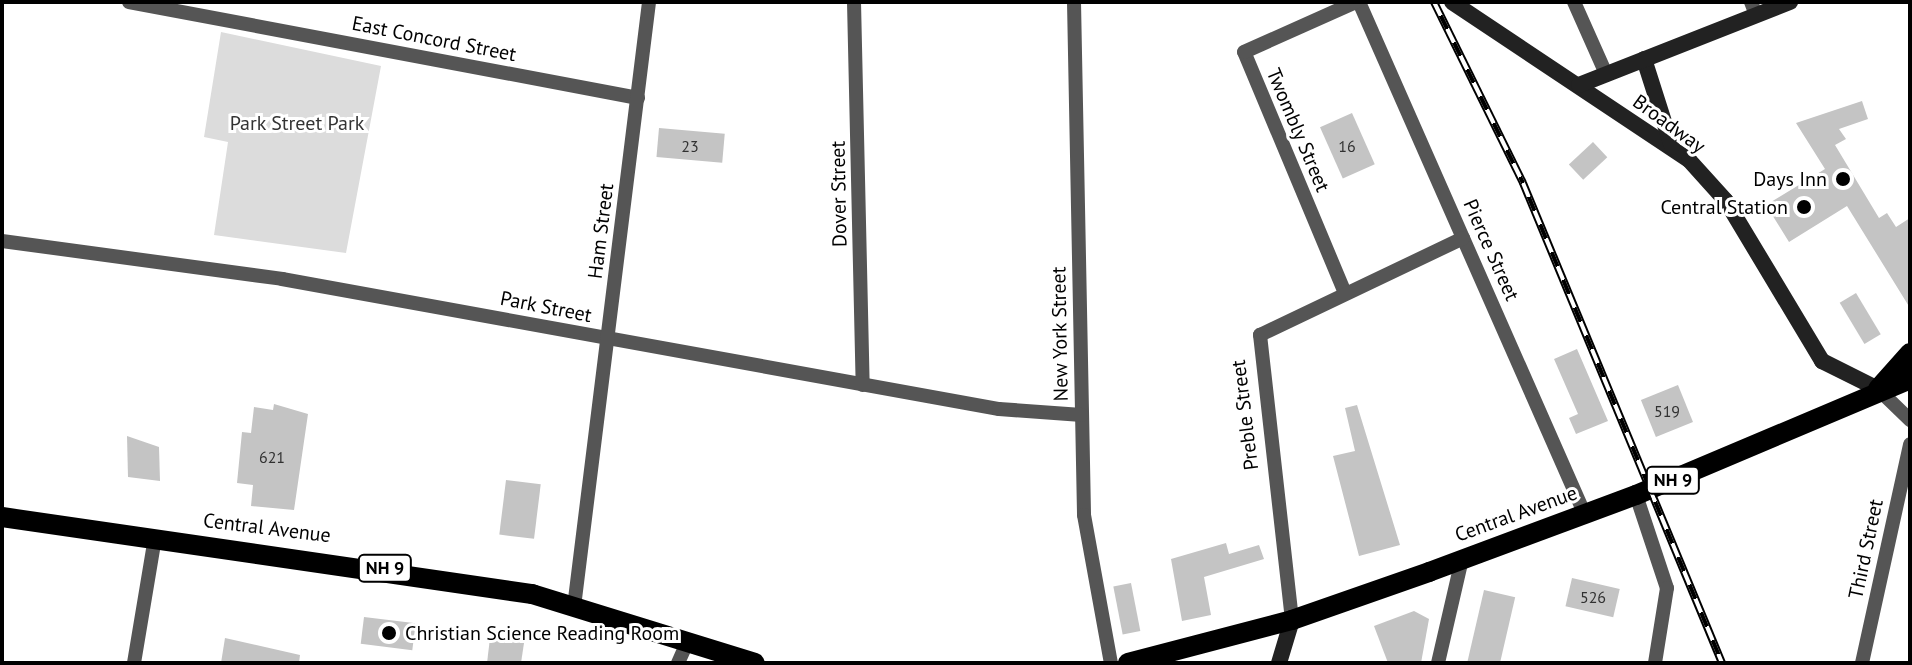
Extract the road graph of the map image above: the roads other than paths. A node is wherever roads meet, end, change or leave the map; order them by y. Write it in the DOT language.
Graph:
graph roads {
  1 [pos="129,2"];
  2 [pos="649,2"];
  3 [pos="854,2"];
  4 [pos="1074,2"];
  5 [pos="1358,2"];
  6 [pos="1452,2"];
  7 [pos="1574,2"];
  8 [pos="1790,2"];
  9 [pos="156,4"];
  10 [pos="1753,8"];
  11 [pos="1644,59"];
  12 [pos="1606,74"];
  13 [pos="1579,85"];
  14 [pos="638,98"];
  15 [pos="1672,147"];
  16 [pos="1463,238"];
  17 [pos="2,241"];
  18 [pos="1345,293"];
  19 [pos="609,339"];
  20 [pos="1910,353"];
  21 [pos="1910,379"];
  22 [pos="863,385"];
  23 [pos="1878,389"];
  24 [pos="1082,415"];
  25 [pos="1910,420"];
  26 [pos="1910,444"];
  27 [pos="1636,495"];
  28 [pos="1585,515"];
  29 [pos="2,517"];
  30 [pos="155,538"];
  31 [pos="1462,559"];
  32 [pos="574,607"];
  33 [pos="1292,620"];
  34 [pos="687,643"];
  35 [pos="134,663"];
  36 [pos="678,663"];
  37 [pos="755,663"];
  38 [pos="1111,663"];
  39 [pos="1128,663"];
  40 [pos="1279,663"];
  41 [pos="1438,663"];
  42 [pos="1655,663"];
  43 [pos="1862,663"];
  1 -- 9 [label="street, East Concord Street"];
  2 -- 14 [label="street, Ham Street"];
  3 -- 22 [label="street, Dover Street"];
  4 -- 24 [label="street, New York Street"];
  5 -- 16 [label="street, Pierce Street"];
  5 -- 18 [label="street, Twombly Street"];
  6 -- 13 [label="street, Broadway"];
  7 -- 12 [label="street"];
  8 -- 10 [label="street"];
  9 -- 14 [label="street, East Concord Street"];
  10 -- 11 [label="street"];
  11 -- 12 [label="street"];
  11 -- 15 [label="street"];
  12 -- 13 [label="street"];
  13 -- 15 [label="street, Broadway"];
  14 -- 19 [label="street, Ham Street"];
  15 -- 23 [label="street, Broadway"];
  16 -- 18 [label="street, Preble Street"];
  16 -- 28 [label="street, Pierce Street"];
  17 -- 19 [label="street, Park Street"];
  18 -- 33 [label="street, Preble Street"];
  19 -- 22 [label="street, Park Street"];
  19 -- 32 [label="street, Ham Street"];
  20 -- 23 [label="main road, NH 9"];
  21 -- 23 [label="main road, Central Avenue"];
  22 -- 24 [label="street, Park Street"];
  23 -- 25 [label="street"];
  23 -- 27 [label="main road, Central Avenue / NH 9"];
  24 -- 38 [label="street, New York Street"];
  26 -- 43 [label="street, Third Street"];
  27 -- 28 [label="main road, Central Avenue / NH 9"];
  27 -- 42 [label="street"];
  28 -- 31 [label="main road, Central Avenue / NH 9"];
  29 -- 30 [label="main road, Central Avenue / NH 9"];
  30 -- 32 [label="main road, Central Avenue / NH 9"];
  30 -- 35 [label="street"];
  31 -- 33 [label="main road, Central Avenue / NH 9"];
  31 -- 41 [label="street"];
  32 -- 34 [label="main road, Central Avenue / NH 9"];
  33 -- 39 [label="main road, Central Avenue / NH 9"];
  33 -- 40 [label="street"];
  34 -- 36 [label="street"];
  34 -- 37 [label="main road, Central Avenue / NH 9"];
}
